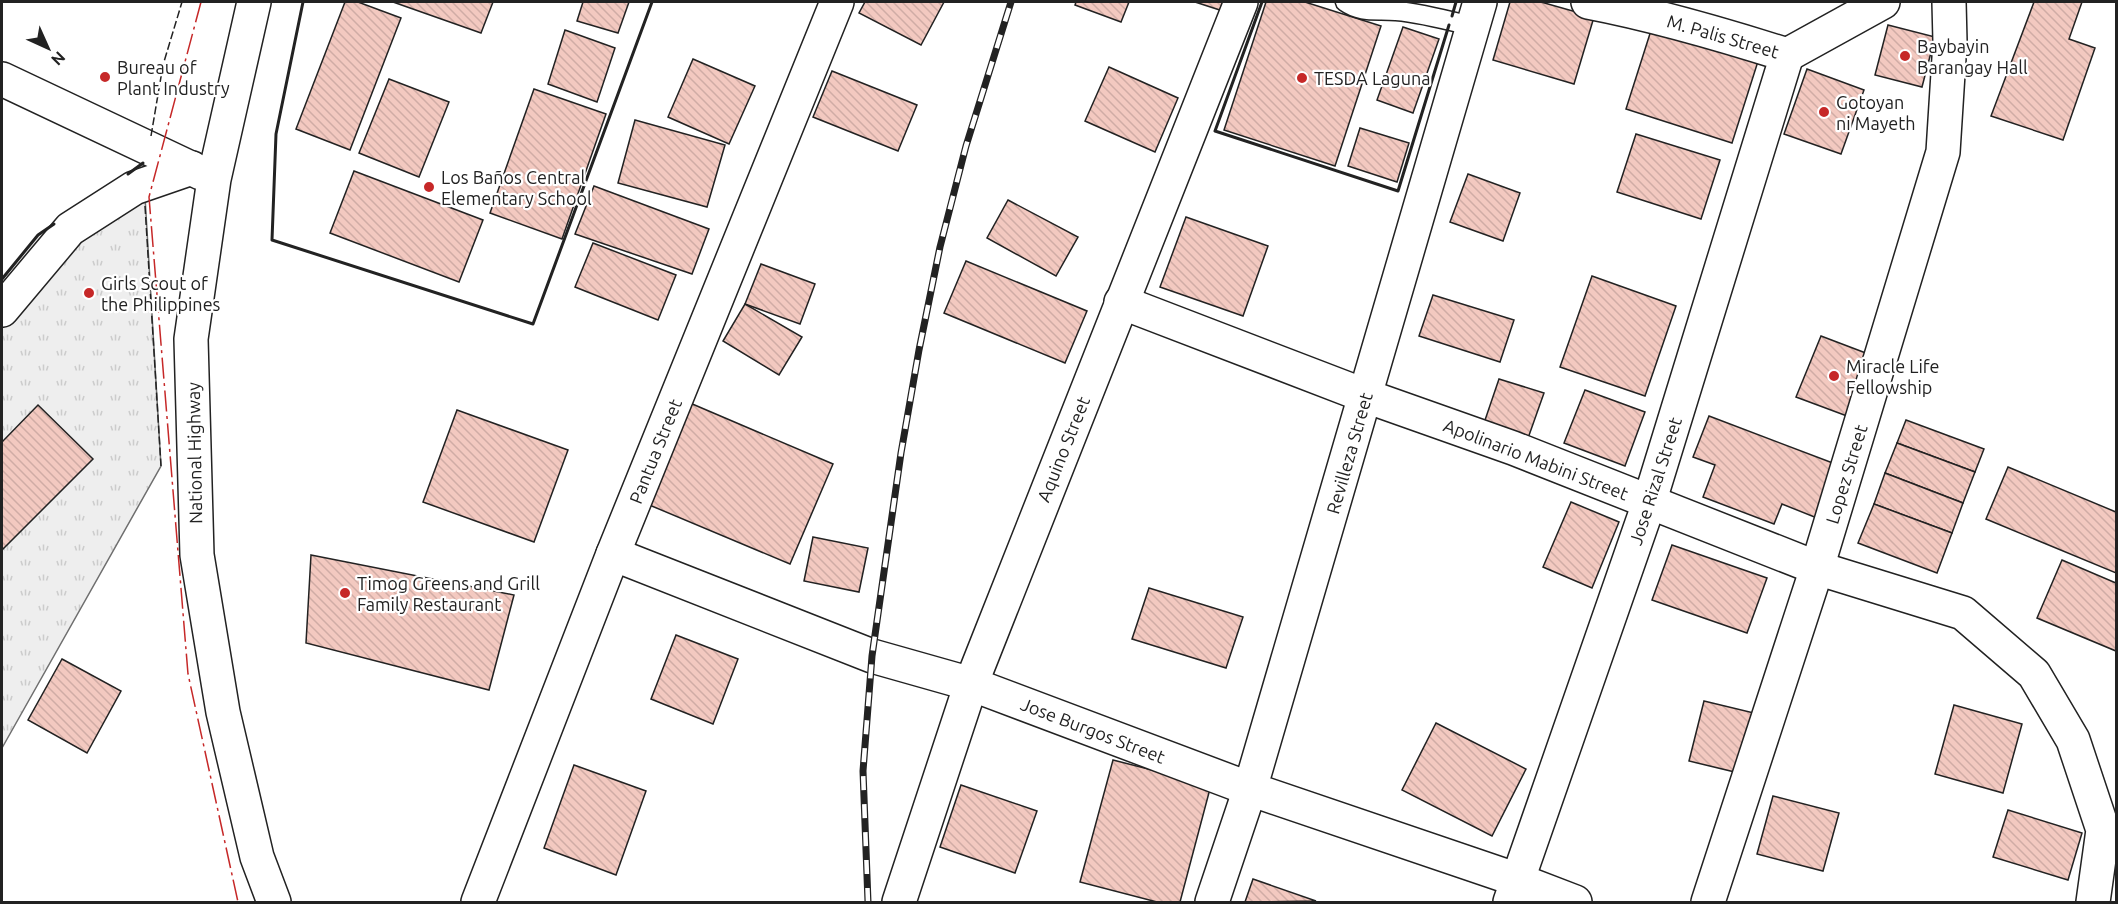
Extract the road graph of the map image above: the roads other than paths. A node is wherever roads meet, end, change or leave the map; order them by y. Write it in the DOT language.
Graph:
graph roads {
  1 [pos="254,2"];
  2 [pos="837,2"];
  3 [pos="1241,2"];
  4 [pos="1345,2"];
  5 [pos="1588,2"];
  6 [pos="1882,2"];
  7 [pos="1949,2"];
  8 [pos="1476,14"];
  9 [pos="1787,55"];
  10 [pos="2,78"];
  11 [pos="203,173"];
  12 [pos="1121,302"];
  13 [pos="2,310"];
  14 [pos="1366,396"];
  15 [pos="1649,503"];
  16 [pos="613,554"];
  17 [pos="1817,568"];
  18 [pos="970,684"];
  19 [pos="1250,789"];
  20 [pos="1514,891"];
  21 [pos="274,903"];
  22 [pos="478,903"];
  23 [pos="899,903"];
  24 [pos="1212,903"];
  25 [pos="1575,903"];
  26 [pos="1708,903"];
  27 [pos="2093,903"];
  1 -- 11 [label="street, National Highway"];
  2 -- 16 [label="street, Pantua Street"];
  3 -- 12 [label="street, Aquino Street"];
  4 -- 8 [label="lane"];
  5 -- 9 [label="street, M. Palis Street"];
  6 -- 9 [label="street, M. Palis Street"];
  7 -- 17 [label="street, Lopez Street"];
  8 -- 14 [label="street, Revilleza Street"];
  9 -- 15 [label="street, Jose Rizal Street"];
  10 -- 11 [label="street"];
  11 -- 13 [label="street"];
  11 -- 21 [label="street, National Highway"];
  12 -- 14 [label="street, Apolinario Mabini Street"];
  12 -- 18 [label="street, Aquino Street"];
  14 -- 15 [label="street, Apolinario Mabini Street"];
  14 -- 19 [label="street, Revilleza Street"];
  15 -- 17 [label="street, Apolinario Mabini Street"];
  15 -- 20 [label="street, Jose Rizal Street"];
  16 -- 18 [label="street, Jose Burgos Street"];
  16 -- 22 [label="street, Pantua Street"];
  17 -- 26 [label="street, Lopez Street"];
  17 -- 27 [label="street, Apolinario Mabini Street"];
  18 -- 19 [label="street, Jose Burgos Street"];
  18 -- 23 [label="street, Aquino Street"];
  19 -- 20 [label="street, Jose Burgos Street"];
  19 -- 24 [label="street, Revilleza Street"];
  20 -- 25 [label="street, Jose Burgos Street"];
}
